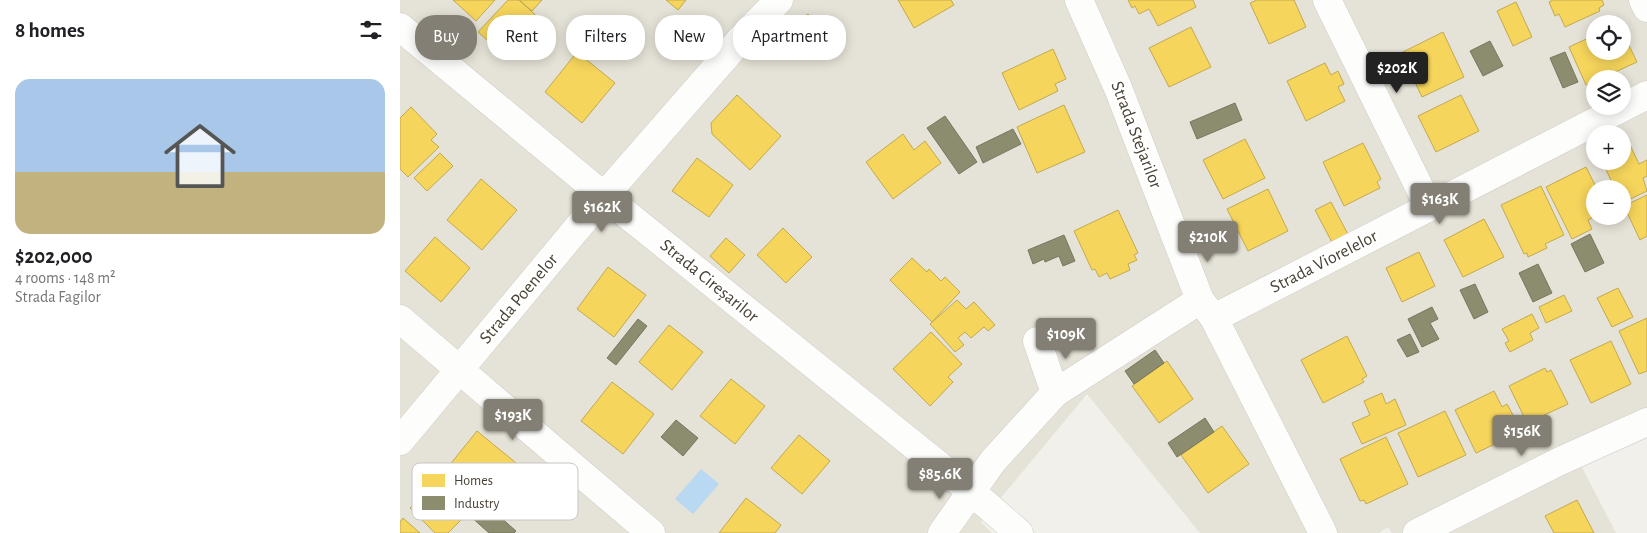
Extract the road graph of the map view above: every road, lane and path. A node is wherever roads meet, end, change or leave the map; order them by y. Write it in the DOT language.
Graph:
graph roads {
  1 [pos="1079,0"];
  2 [pos="1327,0"];
  3 [pos="1643,0"];
  4 [pos="772,3"];
  5 [pos="1647,8"];
  6 [pos="400,27"];
  7 [pos="1647,96"];
  8 [pos="604,196"];
  9 [pos="1429,207"];
  10 [pos="1207,309"];
  11 [pos="400,319"];
  12 [pos="1037,341"];
  13 [pos="461,369"];
  14 [pos="1055,393"];
  15 [pos="1647,422"];
  16 [pos="400,441"];
  17 [pos="570,463"];
  18 [pos="578,470"];
  19 [pos="972,492"];
  20 [pos="651,533"];
  21 [pos="942,533"];
  22 [pos="1019,533"];
  23 [pos="1323,533"];
  24 [pos="1417,533"];
  1 -- 10 [label="street, Strada Stejarilor"];
  2 -- 9 [label="street"];
  3 -- 5 [label="street"];
  4 -- 8 [label="street, Strada Poenelor"];
  6 -- 8 [label="street, Strada Cireșarilor"];
  7 -- 9 [label="street, Strada Viorelelor"];
  8 -- 13 [label="street, Strada Poenelor"];
  8 -- 19 [label="street, Strada Cireșarilor"];
  9 -- 10 [label="street, Strada Viorelelor"];
  10 -- 14 [label="street"];
  10 -- 23 [label="street, Strada Stejarilor"];
  11 -- 13 [label="street"];
  12 -- 14 [label="street"];
  13 -- 16 [label="street, Strada Poenelor"];
  13 -- 17 [label="street"];
  14 -- 19 [label="street"];
  15 -- 24 [label="street"];
  18 -- 20 [label="street"];
  19 -- 21 [label="street"];
  19 -- 22 [label="street, Strada Cireșarilor"];
}
